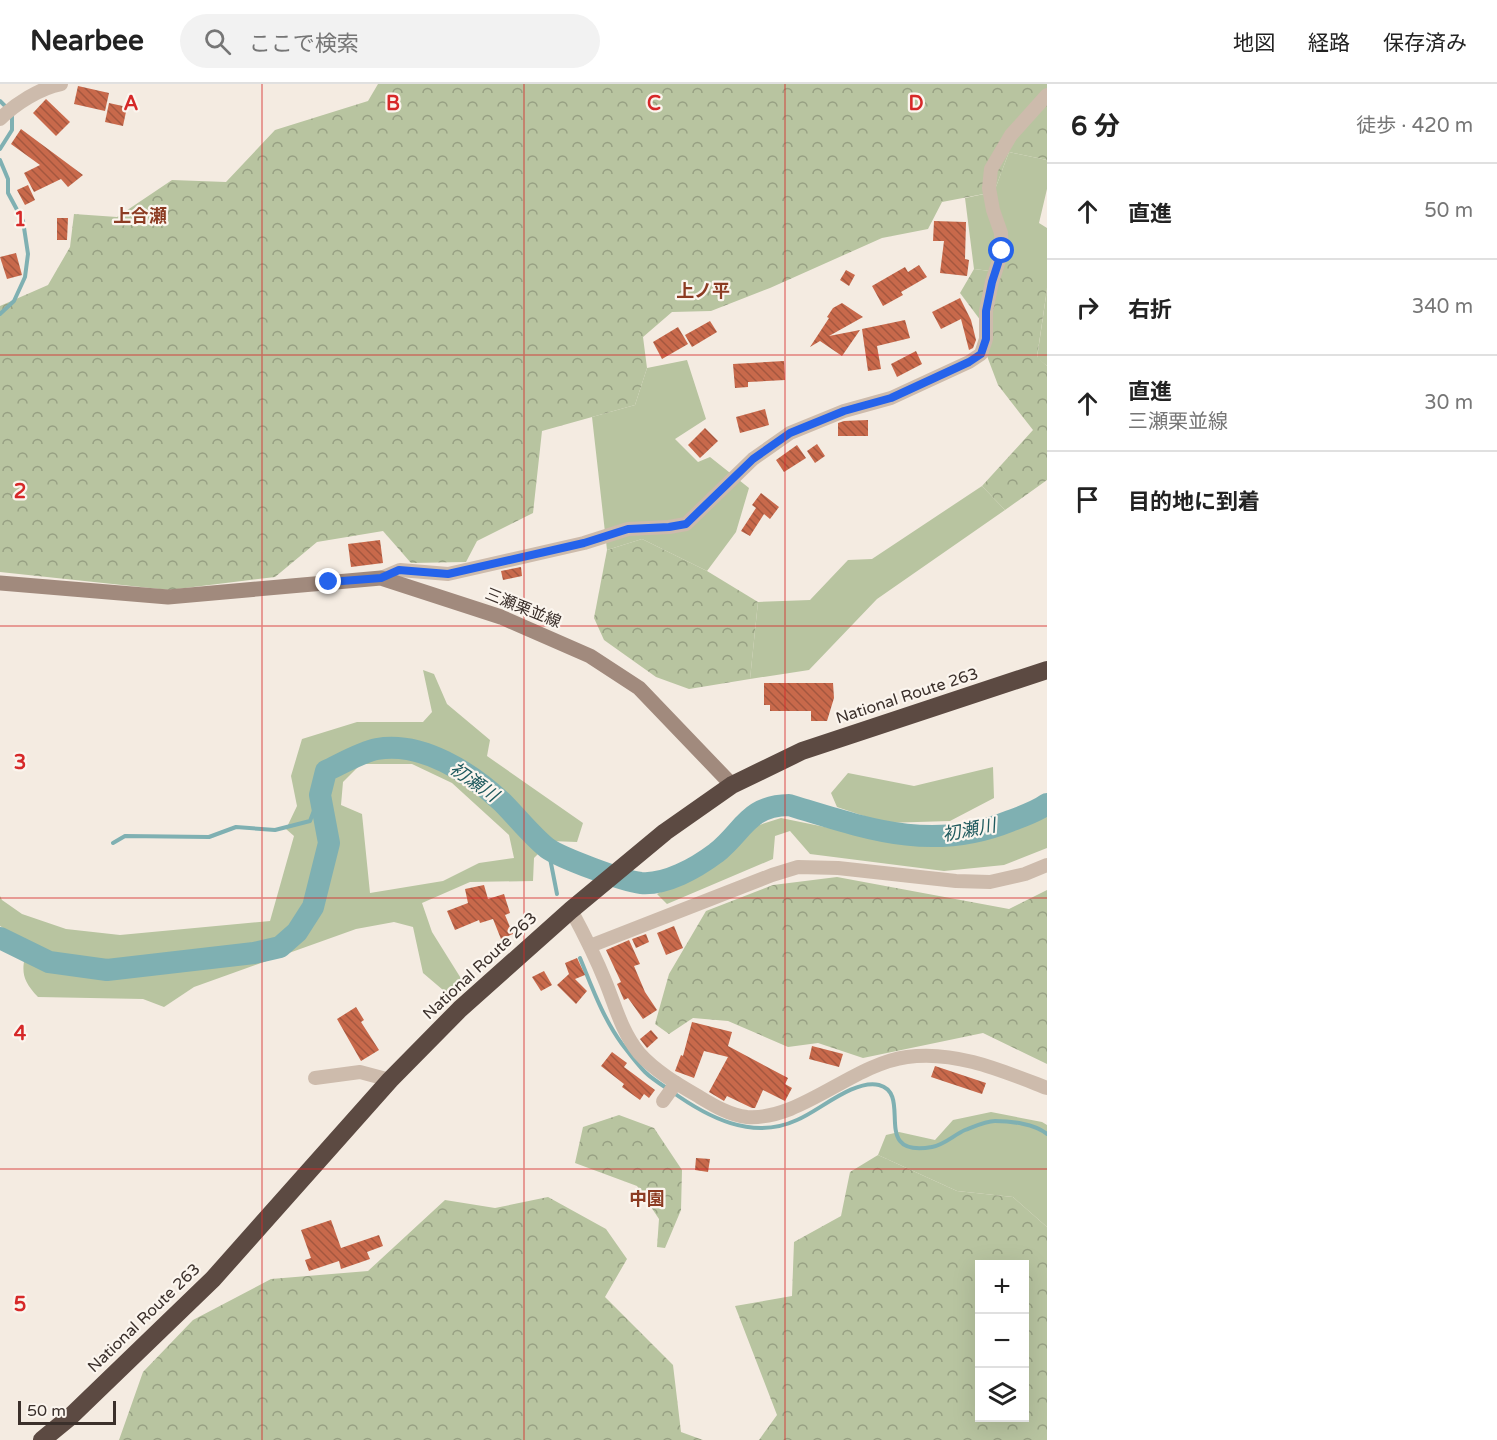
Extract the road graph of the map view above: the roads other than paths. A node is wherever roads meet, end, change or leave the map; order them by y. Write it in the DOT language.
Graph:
graph roads {
  1 [pos="54,85"];
  2 [pos="1047,95"];
  3 [pos="3,116"];
  4 [pos="381,578"];
  5 [pos="0,583"];
  6 [pos="1047,670"];
  7 [pos="732,785"];
  8 [pos="1047,865"];
  9 [pos="570,910"];
  10 [pos="590,946"];
  11 [pos="315,1078"];
  12 [pos="390,1080"];
  13 [pos="676,1083"];
  14 [pos="1047,1088"];
  15 [pos="663,1101"];
  16 [pos="42,1440"];
  1 -- 3 [label="street"];
  2 -- 4 [label="street"];
  4 -- 5 [label="main road, 三瀬栗並線"];
  4 -- 7 [label="main road, 三瀬栗並線"];
  6 -- 7 [label="highway, National Route 263"];
  7 -- 9 [label="highway, National Route 263"];
  8 -- 10 [label="street"];
  9 -- 10 [label="street"];
  9 -- 12 [label="highway, National Route 263"];
  10 -- 13 [label="street"];
  11 -- 12 [label="street"];
  12 -- 16 [label="highway, National Route 263"];
  13 -- 14 [label="street"];
  13 -- 15 [label="street"];
}
